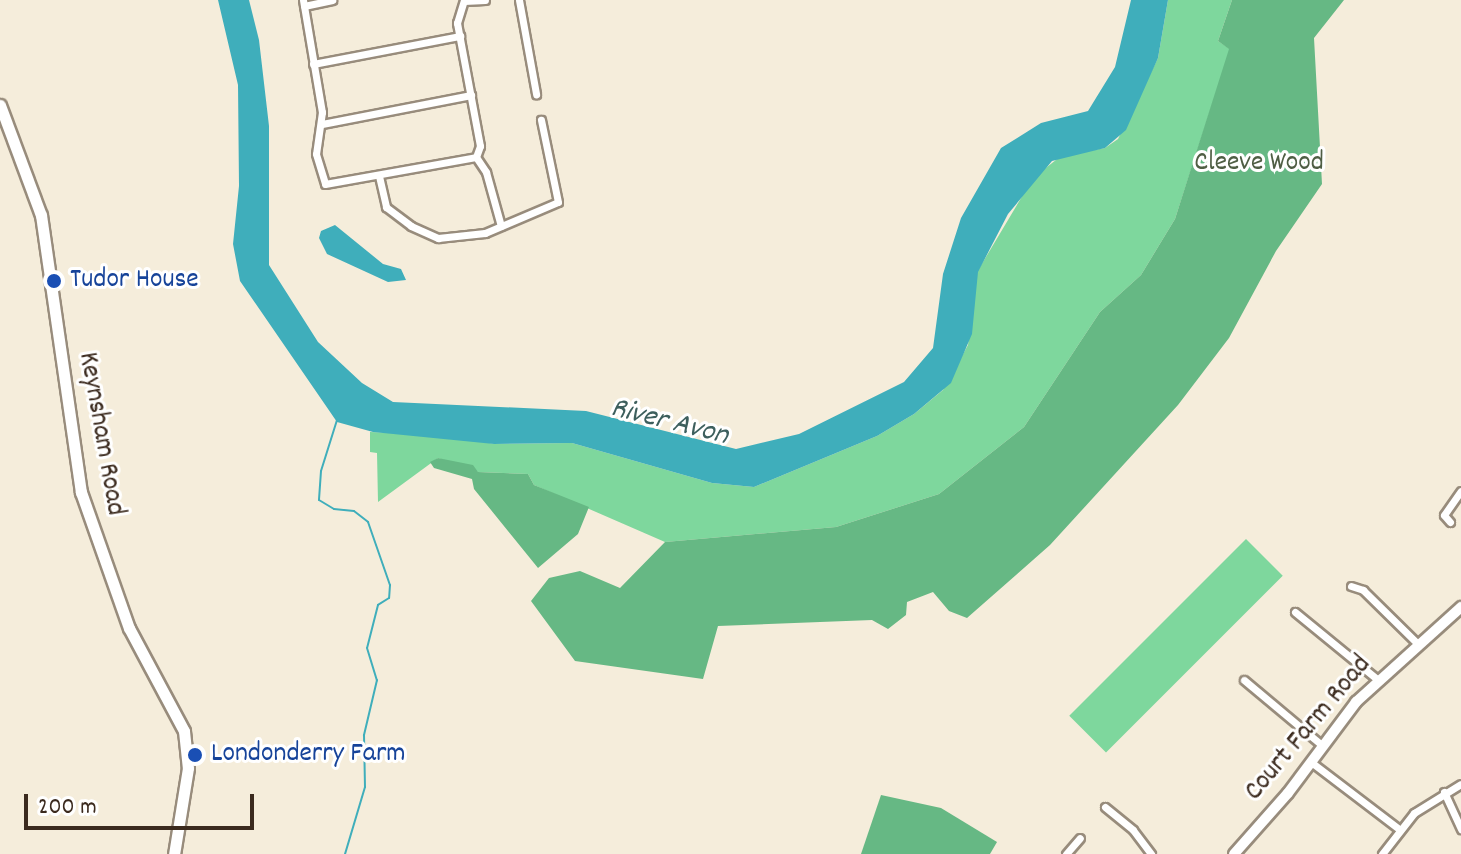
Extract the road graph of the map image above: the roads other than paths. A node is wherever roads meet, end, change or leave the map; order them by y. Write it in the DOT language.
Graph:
graph roads {
  1 [pos="332,0"];
  2 [pos="485,0"];
  3 [pos="519,0"];
  4 [pos="464,1"];
  5 [pos="304,3"];
  6 [pos="460,36"];
  7 [pos="313,64"];
  8 [pos="536,94"];
  9 [pos="471,95"];
  10 [pos="0,105"];
  11 [pos="541,120"];
  12 [pos="322,124"];
  13 [pos="476,157"];
  14 [pos="379,176"];
  15 [pos="501,226"];
  16 [pos="1461,491"];
  17 [pos="1435,511"];
  18 [pos="1444,515"];
  19 [pos="1450,522"];
  20 [pos="1351,586"];
  21 [pos="1461,607"];
  22 [pos="1295,612"];
  23 [pos="1418,644"];
  24 [pos="1244,680"];
  25 [pos="1378,680"];
  26 [pos="1323,746"];
  27 [pos="1311,762"];
  28 [pos="1461,784"];
  29 [pos="1444,792"];
  30 [pos="1105,807"];
  31 [pos="1399,829"];
  32 [pos="1461,829"];
  33 [pos="1080,838"];
  34 [pos="174,854"];
  35 [pos="1066,854"];
  36 [pos="1151,854"];
  37 [pos="1234,854"];
  38 [pos="1382,854"];
  1 -- 5 [label="street"];
  2 -- 4 [label="street"];
  3 -- 8 [label="street"];
  4 -- 6 [label="street"];
  5 -- 7 [label="street"];
  6 -- 7 [label="street"];
  6 -- 9 [label="street"];
  7 -- 12 [label="street"];
  9 -- 12 [label="street"];
  9 -- 13 [label="street"];
  10 -- 34 [label="main road, Keynsham Road"];
  11 -- 15 [label="street"];
  12 -- 14 [label="street"];
  13 -- 14 [label="street"];
  13 -- 15 [label="street"];
  14 -- 15 [label="street"];
  16 -- 18 [label="street"];
  17 -- 18 [label="street"];
  18 -- 19 [label="street"];
  20 -- 23 [label="street"];
  21 -- 23 [label="street, Court Farm Road"];
  22 -- 25 [label="street"];
  23 -- 25 [label="street, Court Farm Road"];
  24 -- 26 [label="street"];
  25 -- 26 [label="street, Court Farm Road"];
  26 -- 27 [label="street, Court Farm Road"];
  27 -- 31 [label="street"];
  27 -- 37 [label="street, Court Farm Road"];
  28 -- 29 [label="street"];
  29 -- 31 [label="street"];
  29 -- 32 [label="street"];
  30 -- 36 [label="street"];
  31 -- 38 [label="street"];
  33 -- 35 [label="street"];
}
